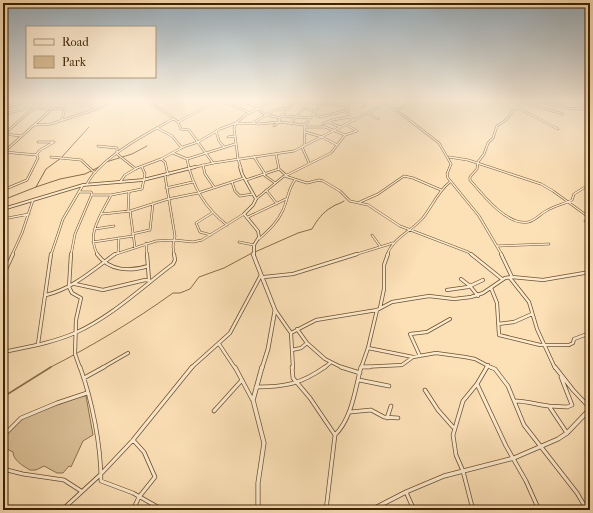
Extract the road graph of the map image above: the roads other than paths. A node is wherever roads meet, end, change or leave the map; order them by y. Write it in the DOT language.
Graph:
graph roads {
  1 [pos="14,125"];
  2 [pos="34,125"];
  3 [pos="41,125"];
  4 [pos="163,125"];
  5 [pos="179,125"];
  6 [pos="231,125"];
  7 [pos="236,125"];
  8 [pos="301,125"];
  9 [pos="335,125"];
  10 [pos="343,125"];
  11 [pos="347,125"];
  12 [pos="414,125"];
  13 [pos="499,125"];
  14 [pos="550,125"];
  15 [pos="306,126"];
  16 [pos="340,127"];
  17 [pos="158,128"];
  18 [pos="558,129"];
  19 [pos="335,130"];
  20 [pos="216,131"];
  21 [pos="305,132"];
  22 [pos="3,134"];
  23 [pos="345,135"];
  24 [pos="23,136"];
  25 [pos="235,136"];
  26 [pos="228,137"];
  27 [pos="322,137"];
  28 [pos="38,142"];
  29 [pos="198,142"];
  30 [pos="236,144"];
  31 [pos="337,145"];
  32 [pos="98,146"];
  33 [pos="224,147"];
  34 [pos="303,147"];
  35 [pos="182,148"];
  36 [pos="4,152"];
  37 [pos="173,153"];
  38 [pos="206,153"];
  39 [pos="117,154"];
  40 [pos="276,154"];
  41 [pos="36,155"];
  42 [pos="51,157"];
  43 [pos="254,157"];
  44 [pos="448,157"];
  45 [pos="161,159"];
  46 [pos="187,159"];
  47 [pos="238,160"];
  48 [pos="213,163"];
  49 [pos="309,163"];
  50 [pos="478,163"];
  51 [pos="203,165"];
  52 [pos="142,167"];
  53 [pos="136,169"];
  54 [pos="188,169"];
  55 [pos="279,169"];
  56 [pos="94,172"];
  57 [pos="265,174"];
  58 [pos="168,175"];
  59 [pos="285,175"];
  60 [pos="165,176"];
  61 [pos="244,178"];
  62 [pos="143,180"];
  63 [pos="246,180"];
  64 [pos="295,180"];
  65 [pos="120,182"];
  66 [pos="192,182"];
  67 [pos="232,182"];
  68 [pos="451,182"];
  69 [pos="275,183"];
  70 [pos="87,184"];
  71 [pos="590,184"];
  72 [pos="83,185"];
  73 [pos="215,187"];
  74 [pos="166,188"];
  75 [pos="3,190"];
  76 [pos="266,190"];
  77 [pos="441,190"];
  78 [pos="79,192"];
  79 [pos="130,192"];
  80 [pos="198,194"];
  81 [pos="253,194"];
  82 [pos="92,195"];
  83 [pos="111,195"];
  84 [pos="168,198"];
  85 [pos="256,199"];
  86 [pos="286,199"];
  87 [pos="33,200"];
  88 [pos="153,203"];
  89 [pos="359,203"];
  90 [pos="567,203"];
  91 [pos="277,204"];
  92 [pos="3,209"];
  93 [pos="129,211"];
  94 [pos="212,213"];
  95 [pos="30,214"];
  96 [pos="102,214"];
  97 [pos="244,214"];
  98 [pos="248,217"];
  99 [pos="4,219"];
  100 [pos="590,219"];
  101 [pos="585,221"];
  102 [pos="3,224"];
  103 [pos="227,225"];
  104 [pos="114,226"];
  105 [pos="95,230"];
  106 [pos="411,230"];
  107 [pos="132,235"];
  108 [pos="212,235"];
  109 [pos="372,235"];
  110 [pos="119,238"];
  111 [pos="174,240"];
  112 [pos="258,240"];
  113 [pos="93,242"];
  114 [pos="239,242"];
  115 [pos="146,243"];
  116 [pos="393,243"];
  117 [pos="549,244"];
  118 [pos="254,245"];
  119 [pos="380,246"];
  120 [pos="497,246"];
  121 [pos="135,248"];
  122 [pos="118,253"];
  123 [pos="103,262"];
  124 [pos="148,266"];
  125 [pos="590,272"];
  126 [pos="262,274"];
  127 [pos="3,276"];
  128 [pos="511,277"];
  129 [pos="264,278"];
  130 [pos="461,278"];
  131 [pos="502,279"];
  132 [pos="150,280"];
  133 [pos="483,280"];
  134 [pos="75,284"];
  135 [pos="470,286"];
  136 [pos="70,287"];
  137 [pos="491,288"];
  138 [pos="447,290"];
  139 [pos="46,295"];
  140 [pos="478,296"];
  141 [pos="378,309"];
  142 [pos="275,310"];
  143 [pos="532,314"];
  144 [pos="450,319"];
  145 [pos="498,324"];
  146 [pos="297,328"];
  147 [pos="76,333"];
  148 [pos="291,333"];
  149 [pos="590,333"];
  150 [pos="307,342"];
  151 [pos="38,344"];
  152 [pos="219,344"];
  153 [pos="545,345"];
  154 [pos="368,348"];
  155 [pos="292,350"];
  156 [pos="3,352"];
  157 [pos="128,354"];
  158 [pos="420,356"];
  159 [pos="413,357"];
  160 [pos="330,363"];
  161 [pos="488,365"];
  162 [pos="361,367"];
  163 [pos="360,373"];
  164 [pos="561,376"];
  165 [pos="84,378"];
  166 [pos="242,380"];
  167 [pos="359,380"];
  168 [pos="298,384"];
  169 [pos="477,384"];
  170 [pos="389,386"];
  171 [pos="256,387"];
  172 [pos="425,390"];
  173 [pos="87,393"];
  174 [pos="253,400"];
  175 [pos="515,401"];
  176 [pos="391,406"];
  177 [pos="550,406"];
  178 [pos="590,409"];
  179 [pos="214,411"];
  180 [pos="350,412"];
  181 [pos="388,418"];
  182 [pos="398,418"];
  183 [pos="454,428"];
  184 [pos="567,433"];
  185 [pos="335,435"];
  186 [pos="3,436"];
  187 [pos="133,440"];
  188 [pos="539,446"];
  189 [pos="514,458"];
  190 [pos="3,469"];
  191 [pos="463,471"];
  192 [pos="100,475"];
  193 [pos="81,492"];
  194 [pos="406,492"];
  195 [pos="139,497"];
  196 [pos="62,510"];
  197 [pos="134,510"];
  198 [pos="163,510"];
  199 [pos="258,510"];
  200 [pos="326,510"];
  201 [pos="371,510"];
  202 [pos="414,510"];
  203 [pos="473,510"];
  204 [pos="539,510"];
  205 [pos="587,510"];
  1 -- 22 [label="street"];
  2 -- 3 [label="street"];
  2 -- 24 [label="street"];
  4 -- 17 [label="street"];
  5 -- 29 [label="street"];
  6 -- 20 [label="street"];
  7 -- 25 [label="street"];
  8 -- 15 [label="street"];
  9 -- 16 [label="street"];
  10 -- 16 [label="street"];
  11 -- 23 [label="street"];
  12 -- 44 [label="street"];
  13 -- 50 [label="street"];
  14 -- 18 [label="street"];
  15 -- 19 [label="street"];
  15 -- 21 [label="street"];
  16 -- 19 [label="street"];
  17 -- 35 [label="street"];
  17 -- 39 [label="street"];
  19 -- 23 [label="street"];
  19 -- 27 [label="street"];
  20 -- 29 [label="street"];
  20 -- 33 [label="street"];
  21 -- 27 [label="street"];
  21 -- 34 [label="street"];
  22 -- 24 [label="street"];
  23 -- 31 [label="street"];
  24 -- 36 [label="street"];
  25 -- 26 [label="street"];
  25 -- 30 [label="street"];
  27 -- 31 [label="street"];
  27 -- 34 [label="street"];
  28 -- 41 [label="street"];
  29 -- 35 [label="street"];
  29 -- 38 [label="street"];
  30 -- 33 [label="street"];
  30 -- 47 [label="street"];
  31 -- 49 [label="street"];
  32 -- 39 [label="street"];
  33 -- 38 [label="street"];
  34 -- 40 [label="street"];
  34 -- 49 [label="street"];
  35 -- 37 [label="street"];
  36 -- 41 [label="street"];
  37 -- 45 [label="street"];
  37 -- 46 [label="street"];
  38 -- 46 [label="street"];
  38 -- 48 [label="street"];
  39 -- 53 [label="street"];
  39 -- 56 [label="street"];
  40 -- 43 [label="street"];
  40 -- 55 [label="street"];
  41 -- 75 [label="street"];
  42 -- 56 [label="street"];
  43 -- 47 [label="street"];
  43 -- 57 [label="street"];
  44 -- 50 [label="street"];
  44 -- 68 [label="street"];
  45 -- 52 [label="street"];
  45 -- 58 [label="street"];
  46 -- 54 [label="street"];
  47 -- 48 [label="street"];
  47 -- 61 [label="street"];
  48 -- 51 [label="street"];
  49 -- 59 [label="street"];
  50 -- 90 [label="street"];
  50 -- 90 [label="street"];
  51 -- 54 [label="street"];
  51 -- 73 [label="street"];
  52 -- 53 [label="street"];
  52 -- 62 [label="street"];
  53 -- 65 [label="street"];
  54 -- 58 [label="street"];
  54 -- 66 [label="street"];
  55 -- 57 [label="street"];
  55 -- 59 [label="street"];
  56 -- 70 [label="street"];
  57 -- 63 [label="street"];
  57 -- 69 [label="street"];
  58 -- 60 [label="street"];
  59 -- 64 [label="street"];
  59 -- 69 [label="street"];
  60 -- 62 [label="street"];
  60 -- 74 [label="street"];
  61 -- 63 [label="street"];
  61 -- 67 [label="street"];
  62 -- 65 [label="street"];
  62 -- 79 [label="street"];
  63 -- 81 [label="street"];
  64 -- 86 [label="street"];
  64 -- 89 [label="street"];
  65 -- 70 [label="street"];
  66 -- 74 [label="street"];
  66 -- 80 [label="street"];
  67 -- 73 [label="street"];
  67 -- 81 [label="street"];
  68 -- 77 [label="street"];
  68 -- 120 [label="street"];
  69 -- 76 [label="street"];
  70 -- 72 [label="street"];
  71 -- 90 [label="street"];
  72 -- 78 [label="street"];
  72 -- 87 [label="street"];
  73 -- 80 [label="street"];
  74 -- 84 [label="street"];
  76 -- 85 [label="street"];
  76 -- 91 [label="street"];
  77 -- 89 [label="street"];
  77 -- 106 [label="street"];
  78 -- 82 [label="street"];
  78 -- 139 [label="street"];
  79 -- 83 [label="street"];
  79 -- 93 [label="street"];
  80 -- 84 [label="street"];
  80 -- 94 [label="street"];
  81 -- 85 [label="street"];
  82 -- 83 [label="street"];
  82 -- 136 [label="street"];
  83 -- 96 [label="street"];
  84 -- 88 [label="street"];
  84 -- 111 [label="street"];
  85 -- 97 [label="street"];
  86 -- 91 [label="street"];
  86 -- 112 [label="street"];
  87 -- 92 [label="street"];
  87 -- 95 [label="street"];
  88 -- 93 [label="street"];
  88 -- 107 [label="street"];
  89 -- 106 [label="street"];
  90 -- 100 [label="street"];
  91 -- 98 [label="street"];
  93 -- 96 [label="street"];
  93 -- 107 [label="street"];
  94 -- 103 [label="street"];
  94 -- 108 [label="street"];
  95 -- 99 [label="street"];
  95 -- 127 [label="street"];
  96 -- 105 [label="street"];
  97 -- 98 [label="street"];
  97 -- 103 [label="street"];
  98 -- 112 [label="street"];
  99 -- 102 [label="street"];
  100 -- 101 [label="street"];
  103 -- 108 [label="street"];
  104 -- 105 [label="street"];
  105 -- 113 [label="street"];
  106 -- 116 [label="street"];
  106 -- 131 [label="street"];
  107 -- 110 [label="street"];
  107 -- 121 [label="street"];
  108 -- 111 [label="street"];
  109 -- 119 [label="street"];
  110 -- 113 [label="street"];
  110 -- 122 [label="street"];
  111 -- 115 [label="street"];
  111 -- 132 [label="street"];
  112 -- 118 [label="street"];
  113 -- 123 [label="street"];
  114 -- 118 [label="street"];
  115 -- 121 [label="street"];
  115 -- 124 [label="street"];
  116 -- 119 [label="street"];
  116 -- 141 [label="street"];
  117 -- 120 [label="street"];
  118 -- 126 [label="street"];
  119 -- 129 [label="street"];
  120 -- 128 [label="street"];
  121 -- 122 [label="street"];
  122 -- 123 [label="street"];
  123 -- 124 [label="street"];
  123 -- 134 [label="street"];
  124 -- 132 [label="street"];
  125 -- 128 [label="street"];
  126 -- 129 [label="street"];
  126 -- 152 [label="street"];
  128 -- 131 [label="street"];
  128 -- 143 [label="street"];
  129 -- 142 [label="street"];
  130 -- 135 [label="street"];
  131 -- 137 [label="street"];
  132 -- 134 [label="street"];
  132 -- 147 [label="street"];
  133 -- 135 [label="street"];
  134 -- 136 [label="street"];
  135 -- 138 [label="street"];
  135 -- 140 [label="street"];
  136 -- 139 [label="street"];
  136 -- 147 [label="street"];
  137 -- 140 [label="street"];
  137 -- 145 [label="street"];
  139 -- 151 [label="street"];
  140 -- 141 [label="street"];
  141 -- 146 [label="street"];
  141 -- 154 [label="street"];
  142 -- 148 [label="street"];
  142 -- 171 [label="street"];
  143 -- 145 [label="street"];
  143 -- 153 [label="street"];
  144 -- 158 [label="street"];
  145 -- 153 [label="street"];
  146 -- 148 [label="street"];
  146 -- 150 [label="street"];
  147 -- 151 [label="street"];
  147 -- 165 [label="street"];
  148 -- 155 [label="street"];
  149 -- 153 [label="street"];
  150 -- 155 [label="street"];
  150 -- 160 [label="street"];
  151 -- 156 [label="street"];
  152 -- 166 [label="street"];
  152 -- 187 [label="street"];
  153 -- 164 [label="street"];
  154 -- 159 [label="street"];
  154 -- 162 [label="street"];
  155 -- 168 [label="street"];
  157 -- 165 [label="street"];
  158 -- 159 [label="street"];
  158 -- 161 [label="street"];
  159 -- 162 [label="street"];
  160 -- 163 [label="street"];
  160 -- 168 [label="street"];
  161 -- 169 [label="street"];
  161 -- 175 [label="street"];
  162 -- 163 [label="street"];
  163 -- 167 [label="street"];
  164 -- 177 [label="street"];
  164 -- 178 [label="street"];
  165 -- 173 [label="street"];
  166 -- 174 [label="street"];
  166 -- 179 [label="street"];
  167 -- 170 [label="street"];
  167 -- 180 [label="street"];
  168 -- 171 [label="street"];
  168 -- 185 [label="street"];
  169 -- 183 [label="street"];
  169 -- 189 [label="street"];
  171 -- 174 [label="street"];
  172 -- 183 [label="street"];
  173 -- 186 [label="street"];
  173 -- 192 [label="street"];
  174 -- 199 [label="street"];
  175 -- 177 [label="street"];
  175 -- 188 [label="street"];
  176 -- 181 [label="street"];
  177 -- 184 [label="street"];
  178 -- 184 [label="street"];
  180 -- 181 [label="street"];
  180 -- 185 [label="street"];
  181 -- 182 [label="street"];
  183 -- 191 [label="street"];
  184 -- 188 [label="street"];
  185 -- 200 [label="street"];
  187 -- 192 [label="street"];
  187 -- 195 [label="street"];
  188 -- 189 [label="street"];
  188 -- 205 [label="street"];
  189 -- 191 [label="street"];
  189 -- 204 [label="street"];
  190 -- 193 [label="street"];
  191 -- 194 [label="street"];
  191 -- 203 [label="street"];
  192 -- 193 [label="street"];
  192 -- 195 [label="street"];
  193 -- 196 [label="street"];
  194 -- 201 [label="street"];
  194 -- 202 [label="street"];
  195 -- 197 [label="street"];
  195 -- 198 [label="street"];
}
